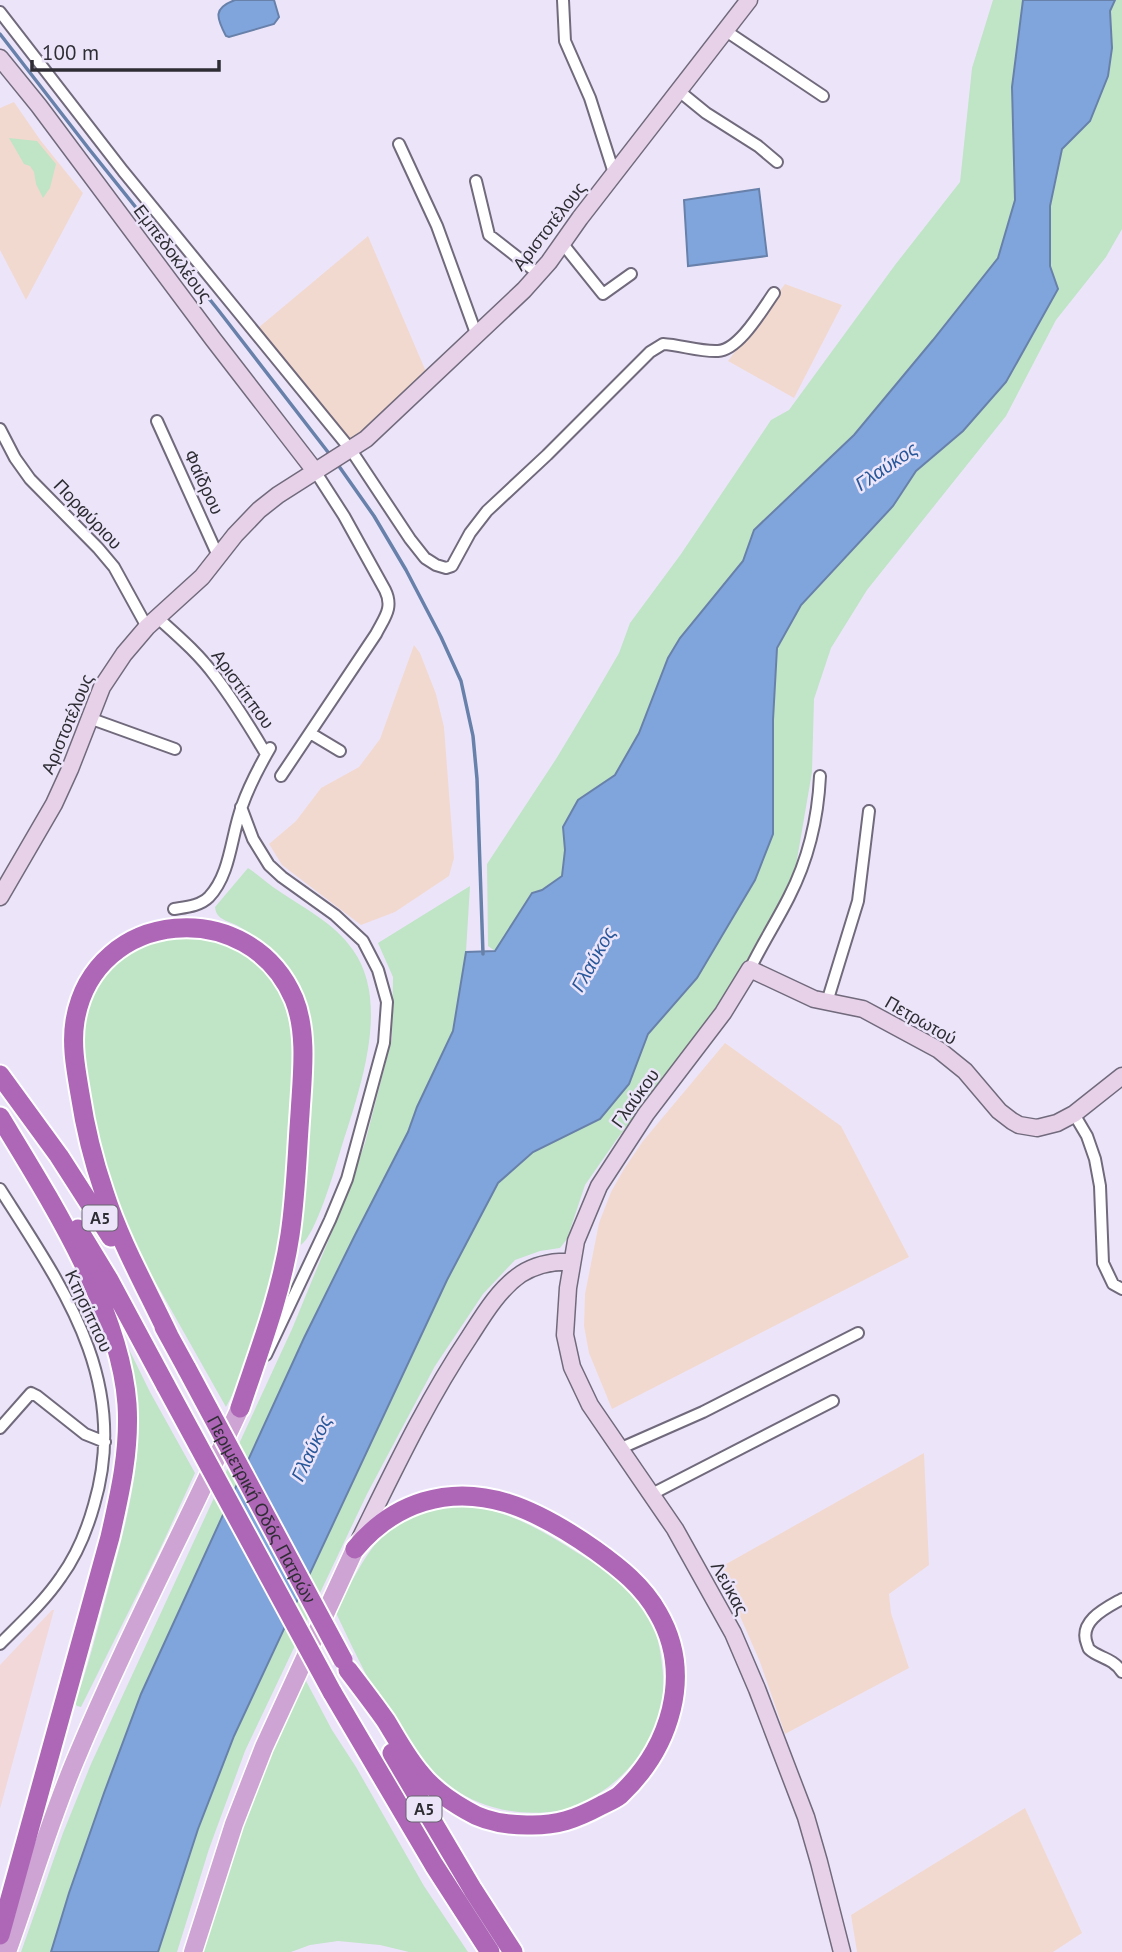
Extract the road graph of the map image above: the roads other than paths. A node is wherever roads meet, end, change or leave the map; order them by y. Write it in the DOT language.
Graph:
graph roads {
  1 [pos="563,0"];
  2 [pos="750,0"];
  3 [pos="0,12"];
  4 [pos="726,31"];
  5 [pos="0,58"];
  6 [pos="678,91"];
  7 [pos="823,96"];
  8 [pos="399,144"];
  9 [pos="778,162"];
  10 [pos="614,173"];
  11 [pos="476,181"];
  12 [pos="562,243"];
  13 [pos="539,274"];
  14 [pos="631,274"];
  15 [pos="774,293"];
  16 [pos="477,336"];
  17 [pos="157,421"];
  18 [pos="0,429"];
  19 [pos="347,452"];
  20 [pos="318,469"];
  21 [pos="219,558"];
  22 [pos="152,623"];
  23 [pos="89,718"];
  24 [pos="310,733"];
  25 [pos="175,749"];
  26 [pos="340,751"];
  27 [pos="281,776"];
  28 [pos="820,776"];
  29 [pos="241,807"];
  30 [pos="869,811"];
  31 [pos="0,897"];
  32 [pos="174,909"];
  33 [pos="750,969"];
  34 [pos="827,1002"];
  35 [pos="0,1074"];
  36 [pos="1122,1076"];
  37 [pos="1074,1114"];
  38 [pos="0,1115"];
  39 [pos="0,1189"];
  40 [pos="572,1262"];
  41 [pos="1122,1289"];
  42 [pos="858,1334"];
  43 [pos="169,1336"];
  44 [pos="833,1401"];
  45 [pos="240,1408"];
  46 [pos="0,1428"];
  47 [pos="104,1442"];
  48 [pos="619,1449"];
  49 [pos="652,1494"];
  50 [pos="355,1549"];
  51 [pos="1122,1599"];
  52 [pos="0,1644"];
  53 [pos="346,1665"];
  54 [pos="1122,1672"];
  55 [pos="0,1935"];
  56 [pos="7,1952"];
  57 [pos="193,1952"];
  58 [pos="490,1952"];
  59 [pos="513,1952"];
  60 [pos="842,1952"];
  1 -- 10 [label="street"];
  2 -- 4 [label="street, Αριστοτέλους"];
  3 -- 19 [label="street"];
  4 -- 6 [label="street, Αριστοτέλους"];
  4 -- 7 [label="street"];
  5 -- 20 [label="street, Εμπεδοκλέους"];
  6 -- 9 [label="street"];
  6 -- 10 [label="street, Αριστοτέλους"];
  8 -- 16 [label="street"];
  10 -- 12 [label="street, Αριστοτέλους"];
  11 -- 13 [label="street"];
  12 -- 13 [label="street, Αριστοτέλους"];
  12 -- 14 [label="street"];
  13 -- 16 [label="street, Αριστοτέλους"];
  15 -- 19 [label="street"];
  16 -- 19 [label="street, Αριστοτέλους"];
  17 -- 21 [label="street, Φαίδρου"];
  18 -- 22 [label="street, Πορφύριου"];
  19 -- 20 [label="street, Αριστοτέλους"];
  20 -- 21 [label="street, Αριστοτέλους"];
  20 -- 24 [label="street"];
  21 -- 22 [label="street, Αριστοτέλους"];
  22 -- 23 [label="street, Αριστοτέλους"];
  22 -- 29 [label="street, Αριστίππου"];
  23 -- 25 [label="street"];
  23 -- 31 [label="street, Αριστοτέλους"];
  24 -- 26 [label="street"];
  24 -- 27 [label="street"];
  28 -- 33 [label="street"];
  29 -- 32 [label="street"];
  29 -- 45 [label="street"];
  30 -- 34 [label="street"];
  33 -- 34 [label="street, Πετρωτού"];
  33 -- 40 [label="street, Γλαύκου"];
  34 -- 37 [label="street, Πετρωτού"];
  35 -- 43 [label="highway, Περιμετρική Οδός Πατρών / Α5"];
  36 -- 37 [label="street, Πετρωτού"];
  37 -- 41 [label="street"];
  38 -- 55 [label="highway"];
  38 -- 58 [label="highway, Περιμετρική Οδός Πατρών / Α5, bridge"];
  39 -- 47 [label="street, Κτησίππου"];
  40 -- 48 [label="street, Λεύκας"];
  40 -- 50 [label="street"];
  42 -- 48 [label="street"];
  43 -- 45 [label="highway"];
  43 -- 53 [label="highway, Περιμετρική Οδός Πατρών / Α5, bridge"];
  44 -- 49 [label="street"];
  45 -- 56 [label="main road"];
  46 -- 47 [label="street"];
  47 -- 52 [label="street, Κτησίππου"];
  48 -- 49 [label="street, Λεύκας"];
  49 -- 60 [label="street, Λεύκας"];
  50 -- 53 [label="highway"];
  50 -- 57 [label="main road"];
  51 -- 54 [label="street"];
  53 -- 59 [label="highway, Περιμετρική Οδός Πατρών / Α5"];
}
